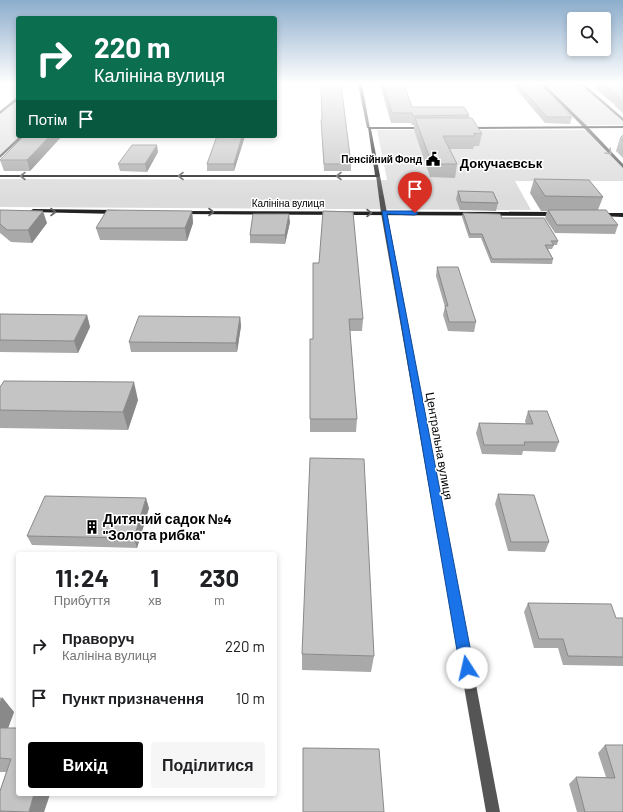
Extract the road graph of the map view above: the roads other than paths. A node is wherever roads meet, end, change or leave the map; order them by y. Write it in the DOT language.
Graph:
graph roads {
  1 [pos="368,122"];
  2 [pos="581,122"];
  3 [pos="586,127"];
  4 [pos="623,127"];
  5 [pos="369,128"];
  6 [pos="431,128"];
  7 [pos="462,128"];
  8 [pos="20,138"];
  9 [pos="0,157"];
  10 [pos="623,167"];
  11 [pos="0,176"];
  12 [pos="378,176"];
  13 [pos="24,211"];
  14 [pos="120,212"];
  15 [pos="176,212"];
  16 [pos="384,213"];
  17 [pos="564,214"];
  18 [pos="596,214"];
  19 [pos="622,216"];
  20 [pos="493,812"];
  1 -- 5 [label="street, Центральна вулиця"];
  2 -- 3 [label="street"];
  3 -- 4 [label="main road"];
  3 -- 7 [label="main road"];
  3 -- 10 [label="street, one-way"];
  5 -- 6 [label="main road"];
  5 -- 12 [label="main road, Центральна вулиця"];
  8 -- 9 [label="street"];
  12 -- 11 [label="main road, one-way"];
  12 -- 16 [label="street, Центральна вулиця"];
  13 -- 14 [label="main road, one-way"];
  15 -- 16 [label="main road, Калініна вулиця, one-way"];
  16 -- 17 [label="main road, Калініна вулиця"];
  16 -- 20 [label="street, Центральна вулиця"];
  18 -- 19 [label="main road"];
}
